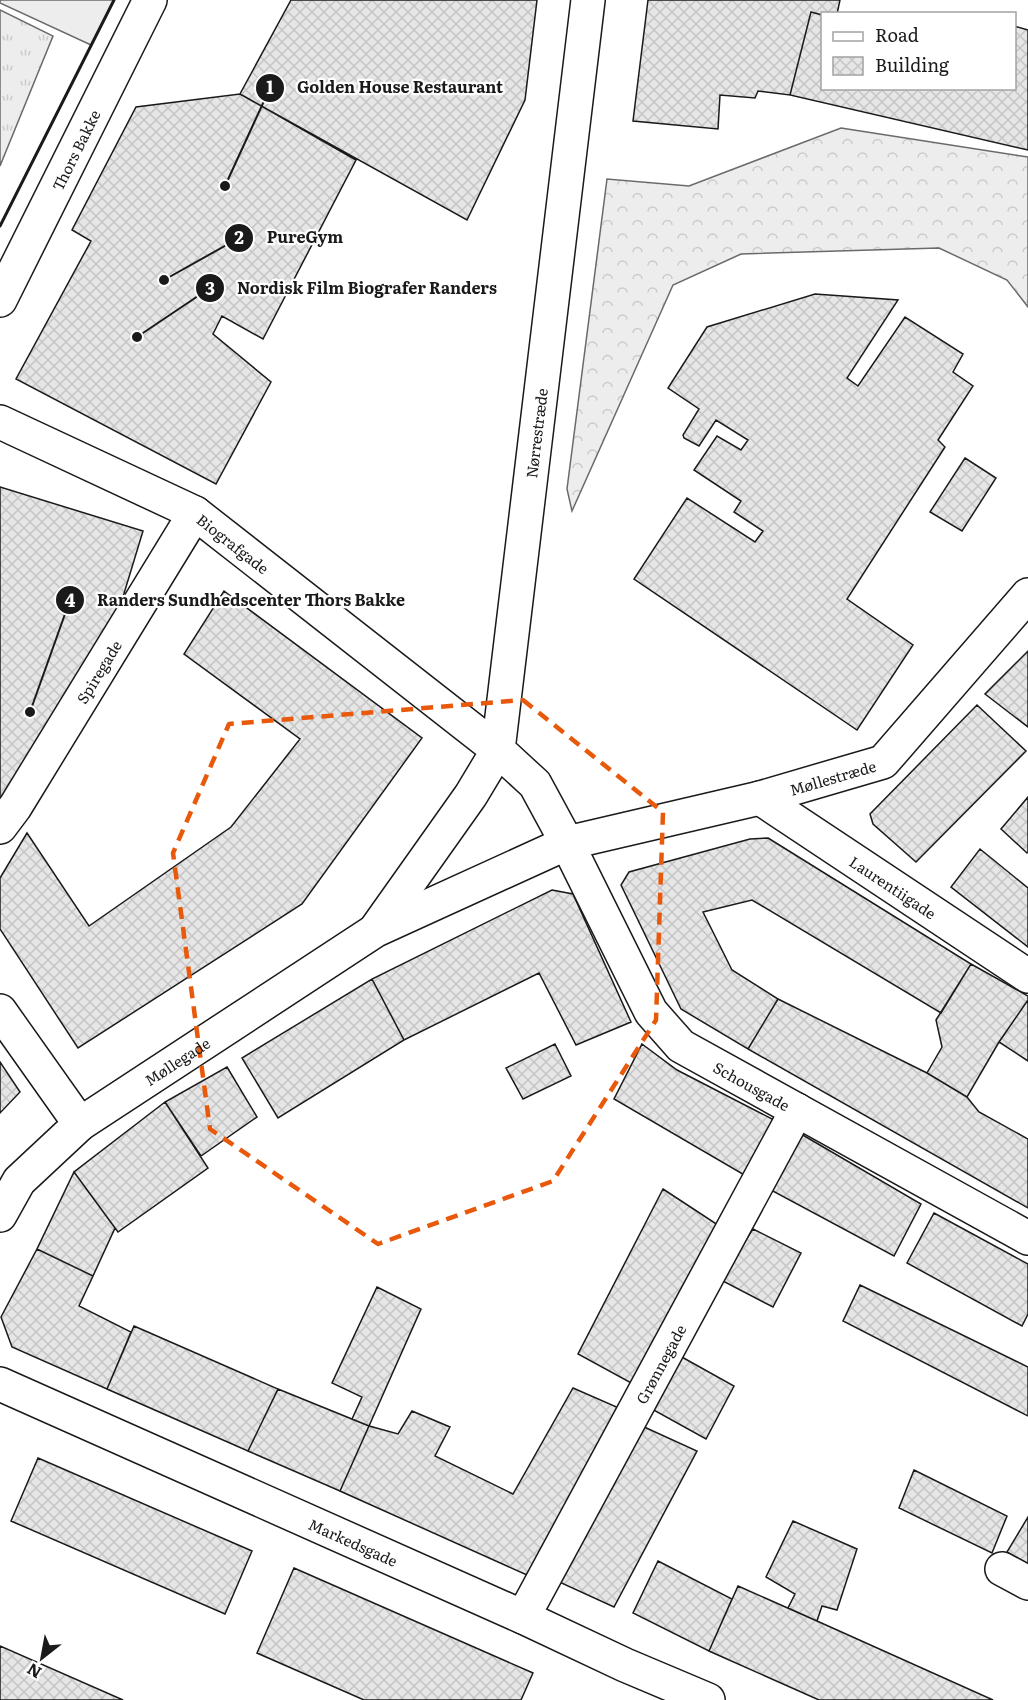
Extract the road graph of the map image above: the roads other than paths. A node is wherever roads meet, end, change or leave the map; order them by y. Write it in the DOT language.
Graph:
graph roads {
  1 [pos="150,0"];
  2 [pos="588,0"];
  3 [pos="0,300"];
  4 [pos="0,422"];
  5 [pos="195,513"];
  6 [pos="1028,595"];
  7 [pos="498,750"];
  8 [pos="760,798"];
  9 [pos="0,828"];
  10 [pos="567,843"];
  11 [pos="376,930"];
  12 [pos="1028,976"];
  13 [pos="0,1011"];
  14 [pos="797,1110"];
  15 [pos="80,1124"];
  16 [pos="0,1215"];
  17 [pos="1028,1238"];
  18 [pos="0,1384"];
  19 [pos="523,1617"];
  20 [pos="708,1700"];
  1 -- 3 [label="street, Thors Bakke"];
  2 -- 7 [label="street, Nørrestræde"];
  4 -- 5 [label="street, Biografgade"];
  5 -- 7 [label="street, Biografgade"];
  5 -- 9 [label="street, Spiregade"];
  6 -- 8 [label="street, Møllestræde"];
  7 -- 10 [label="street"];
  7 -- 11 [label="street, Møllegade"];
  8 -- 10 [label="street, Møllestræde"];
  8 -- 12 [label="street, Laurentiigade"];
  10 -- 11 [label="street, Møllegade"];
  10 -- 14 [label="street, Schousgade"];
  11 -- 15 [label="street, Møllegade"];
  13 -- 15 [label="street"];
  14 -- 17 [label="street, Schousgade"];
  14 -- 19 [label="street, Grønnegade"];
  15 -- 16 [label="street, Møllegade"];
  18 -- 19 [label="street, Markedsgade"];
  19 -- 20 [label="street, Markedsgade"];
}
